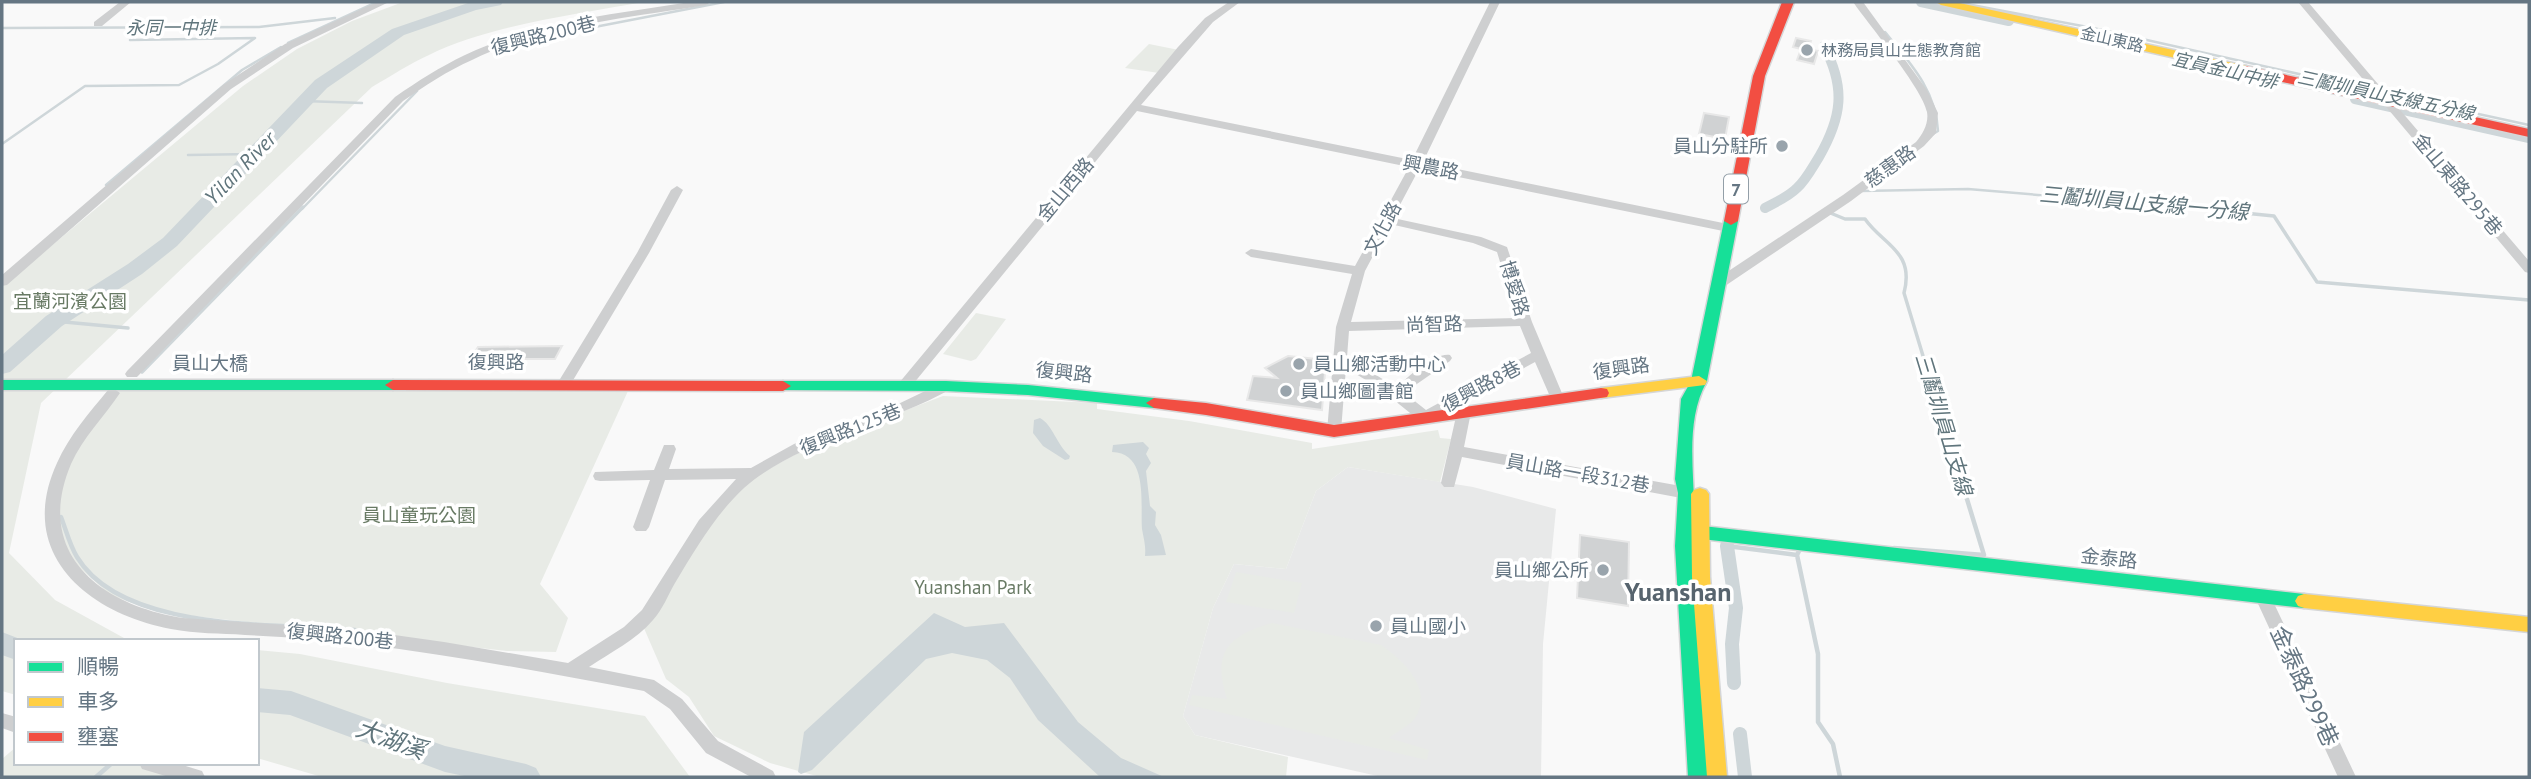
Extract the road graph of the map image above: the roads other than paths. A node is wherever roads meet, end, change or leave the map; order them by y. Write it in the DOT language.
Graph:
graph roads {
  1 [pos="126,2"];
  2 [pos="384,2"];
  3 [pos="706,2"];
  4 [pos="1235,2"];
  5 [pos="1495,2"];
  6 [pos="1788,2"];
  7 [pos="1858,2"];
  8 [pos="1927,2"];
  9 [pos="1941,2"];
  10 [pos="2304,2"];
  11 [pos="1981,10"];
  12 [pos="99,24"];
  13 [pos="2386,100"];
  14 [pos="1133,107"];
  15 [pos="2529,133"];
  16 [pos="1416,164"];
  17 [pos="677,190"];
  18 [pos="1387,220"];
  19 [pos="1728,228"];
  20 [pos="1251,253"];
  21 [pos="2529,269"];
  22 [pos="1359,271"];
  23 [pos="2,282"];
  24 [pos="1720,284"];
  25 [pos="1525,322"];
  26 [pos="1343,327"];
  27 [pos="1538,355"];
  28 [pos="1445,358"];
  29 [pos="1339,359"];
  30 [pos="132,374"];
  31 [pos="1699,381"];
  32 [pos="419,383"];
  33 [pos="564,384"];
  34 [pos="2,385"];
  35 [pos="904,386"];
  36 [pos="946,386"];
  37 [pos="106,388"];
  38 [pos="1399,395"];
  39 [pos="1557,398"];
  40 [pos="1464,412"];
  41 [pos="1425,417"];
  42 [pos="1334,431"];
  43 [pos="669,449"];
  44 [pos="1455,451"];
  45 [pos="754,473"];
  46 [pos="660,475"];
  47 [pos="600,476"];
  48 [pos="1449,483"];
  49 [pos="1694,494"];
  50 [pos="641,527"];
  51 [pos="1692,531"];
  52 [pos="2262,595"];
  53 [pos="2529,625"];
  54 [pos="570,671"];
  55 [pos="154,765"];
  56 [pos="188,776"];
  57 [pos="768,777"];
  58 [pos="1699,777"];
  59 [pos="1717,777"];
  60 [pos="2347,777"];
  1 -- 12 [label="street"];
  2 -- 23 [label="street"];
  3 -- 30 [label="street, 復興路200巷"];
  4 -- 14 [label="street, 金山西路"];
  5 -- 16 [label="street, 文化路"];
  6 -- 19 [label="street, 7"];
  7 -- 24 [label="street, 慈惠路"];
  8 -- 11 [label="street, 金山東路"];
  9 -- 11 [label="street, 金山東路"];
  10 -- 13 [label="street, 金山東路295巷"];
  11 -- 13 [label="street, 金山東路"];
  13 -- 15 [label="street, 金山東路"];
  13 -- 21 [label="street, 金山東路295巷"];
  14 -- 16 [label="street, 興農路"];
  14 -- 35 [label="street, 金山西路"];
  16 -- 18 [label="street, 文化路"];
  16 -- 19 [label="street, 興農路"];
  17 -- 33 [label="street"];
  18 -- 22 [label="street, 文化路"];
  18 -- 25 [label="street, 博愛路"];
  19 -- 24 [label="street, 7"];
  20 -- 22 [label="street"];
  22 -- 26 [label="street, 文化路"];
  24 -- 31 [label="street, 7"];
  25 -- 26 [label="street, 尚智路"];
  25 -- 27 [label="street, 博愛路"];
  26 -- 29 [label="street, 文化路"];
  27 -- 39 [label="street, 博愛路"];
  27 -- 41 [label="street, 復興路8巷"];
  28 -- 38 [label="street"];
  29 -- 38 [label="street"];
  29 -- 42 [label="street, 文化路"];
  31 -- 39 [label="street, 復興路"];
  31 -- 49 [label="street, 7"];
  32 -- 33 [label="street, 復興路"];
  32 -- 37 [label="street, 員山大橋"];
  33 -- 35 [label="street, 復興路"];
  34 -- 37 [label="street, 員山大橋"];
  35 -- 36 [label="street, 復興路"];
  36 -- 42 [label="street, 復興路"];
  36 -- 45 [label="street, 復興路125巷"];
  37 -- 54 [label="street, 復興路200巷"];
  38 -- 41 [label="street"];
  39 -- 40 [label="street, 復興路"];
  40 -- 41 [label="street, 復興路"];
  40 -- 44 [label="street"];
  41 -- 42 [label="street, 復興路"];
  43 -- 46 [label="street"];
  44 -- 48 [label="street"];
  44 -- 49 [label="street, 員山路一段312巷"];
  45 -- 46 [label="street"];
  45 -- 54 [label="street"];
  46 -- 47 [label="street"];
  46 -- 50 [label="street"];
  49 -- 51 [label="street, 7"];
  51 -- 52 [label="street, 金泰路"];
  51 -- 58 [label="street, 7"];
  51 -- 59 [label="street, 7"];
  52 -- 53 [label="street, 金泰路"];
  52 -- 60 [label="street, 金泰路299巷"];
  54 -- 57 [label="street, 復興路200巷"];
  55 -- 56 [label="street"];
}
